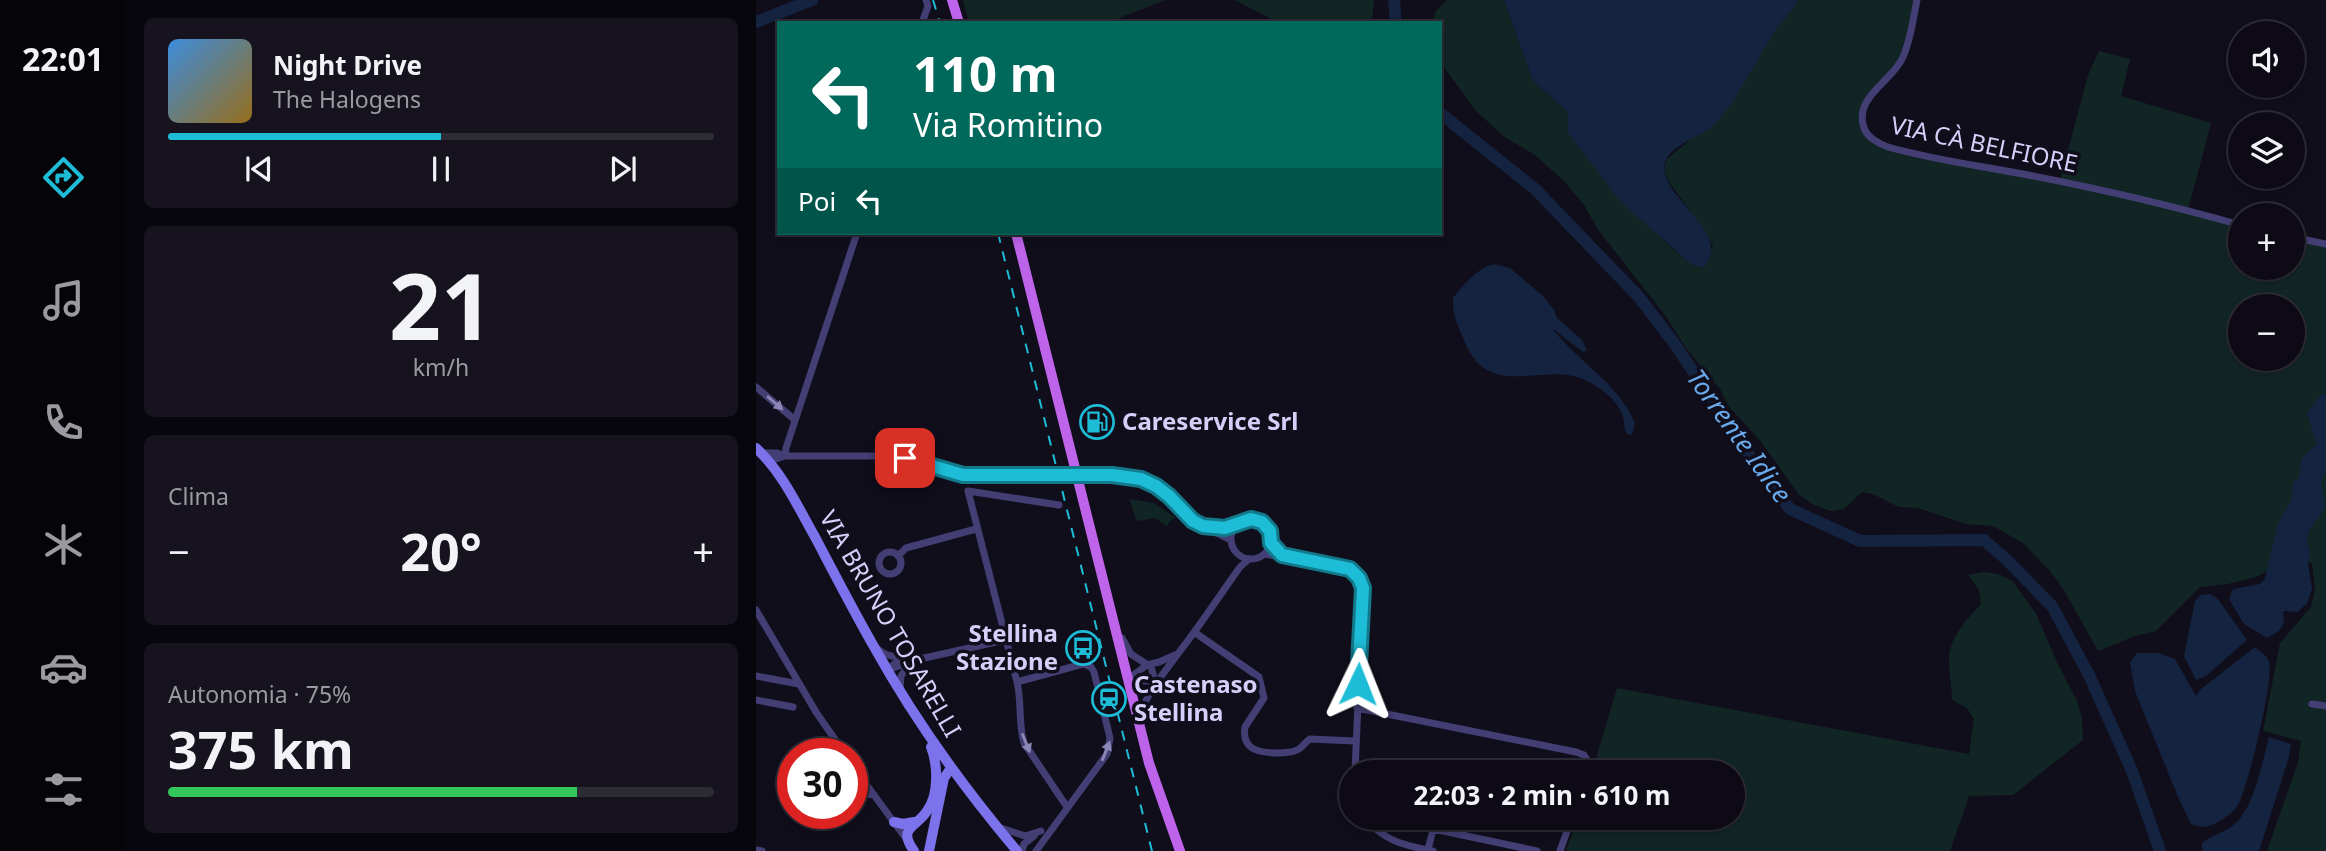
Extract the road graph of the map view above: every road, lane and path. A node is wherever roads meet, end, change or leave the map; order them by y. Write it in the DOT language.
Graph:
graph roads {
  1 [pos="926,0"];
  2 [pos="952,0"];
  3 [pos="1917,0"];
  4 [pos="923,21"];
  5 [pos="958,21"];
  6 [pos="2228,222"];
  7 [pos="856,235"];
  8 [pos="1017,235"];
  9 [pos="2305,240"];
  10 [pos="2326,244"];
  11 [pos="756,387"];
  12 [pos="795,420"];
  13 [pos="761,453"];
  14 [pos="785,456"];
  15 [pos="778,474"];
  16 [pos="1059,505"];
  17 [pos="1203,526"];
  18 [pos="1236,526"];
  19 [pos="976,528"];
  20 [pos="1231,540"];
  21 [pos="1271,543"];
  22 [pos="1238,554"];
  23 [pos="1265,554"];
  24 [pos="1282,555"];
  25 [pos="898,556"];
  26 [pos="1249,559"];
  27 [pos="1237,571"];
  28 [pos="756,610"];
  29 [pos="1113,618"];
  30 [pos="1194,632"];
  31 [pos="1005,640"];
  32 [pos="873,646"];
  33 [pos="1179,653"];
  34 [pos="908,662"];
  35 [pos="1147,664"];
  36 [pos="887,670"];
  37 [pos="756,676"];
  38 [pos="1128,679"];
  39 [pos="1017,682"];
  40 [pos="1155,682"];
  41 [pos="799,684"];
  42 [pos="901,694"];
  43 [pos="756,700"];
  44 [pos="2312,704"];
  45 [pos="793,706"];
  46 [pos="2326,706"];
  47 [pos="1357,708"];
  48 [pos="1138,720"];
  49 [pos="928,736"];
  50 [pos="834,738"];
  51 [pos="1355,741"];
  52 [pos="1355,760"];
  53 [pos="1587,760"];
  54 [pos="951,768"];
  55 [pos="936,774"];
  56 [pos="868,787"];
  57 [pos="868,794"];
  58 [pos="874,795"];
  59 [pos="1068,807"];
  60 [pos="894,822"];
  61 [pos="914,822"];
  62 [pos="1054,824"];
  63 [pos="996,826"];
  64 [pos="1377,830"];
  65 [pos="1434,830"];
  66 [pos="1439,830"];
  67 [pos="1567,830"];
  68 [pos="1041,831"];
  69 [pos="907,841"];
  70 [pos="756,850"];
  71 [pos="1430,850"];
  72 [pos="762,851"];
  73 [pos="914,851"];
  74 [pos="929,851"];
  75 [pos="1019,851"];
  76 [pos="1037,851"];
  77 [pos="1180,851"];
  78 [pos="1537,851"];
  79 [pos="1560,851"];
  1 -- 4 [label="street"];
  2 -- 5 [label="main road"];
  3 -- 6 [label="street, VIA CÀ BELFIORE"];
  7 -- 12 [label="street"];
  8 -- 29 [label="main road"];
  9 -- 10 [label="street"];
  11 -- 12 [label="street, one-way"];
  12 -- 14 [label="street"];
  13 -- 14 [label="street"];
  13 -- 15 [label="street, VIA BRUNO TOSARELLI"];
  14 -- 15 [label="street"];
  14 -- 17 [label="street, bridge"];
  15 -- 32 [label="street, VIA BRUNO TOSARELLI"];
  16 -- 19 [label="street"];
  17 -- 18 [label="street"];
  17 -- 20 [label="street"];
  18 -- 20 [label="street"];
  18 -- 21 [label="street"];
  19 -- 25 [label="street"];
  19 -- 31 [label="street"];
  20 -- 22 [label="street"];
  21 -- 23 [label="street"];
  21 -- 24 [label="street"];
  22 -- 26 [label="street"];
  22 -- 27 [label="street"];
  23 -- 24 [label="street"];
  23 -- 26 [label="street"];
  24 -- 47 [label="street"];
  26 -- 27 [label="street"];
  27 -- 30 [label="street"];
  28 -- 41 [label="street"];
  29 -- 35 [label="street"];
  29 -- 38 [label="main road"];
  30 -- 33 [label="street"];
  30 -- 51 [label="street"];
  31 -- 34 [label="street"];
  31 -- 39 [label="street"];
  32 -- 34 [label="street"];
  32 -- 36 [label="street, VIA BRUNO TOSARELLI"];
  33 -- 35 [label="street"];
  33 -- 40 [label="street"];
  34 -- 36 [label="street"];
  34 -- 42 [label="street"];
  35 -- 38 [label="street"];
  35 -- 40 [label="street"];
  36 -- 42 [label="street, VIA BRUNO TOSARELLI"];
  37 -- 41 [label="street"];
  38 -- 40 [label="street"];
  38 -- 48 [label="main road"];
  39 -- 59 [label="street, one-way"];
  59 -- 39 [label="street, one-way"];
  40 -- 48 [label="street"];
  41 -- 50 [label="street"];
  42 -- 49 [label="street, VIA BRUNO TOSARELLI"];
  43 -- 45 [label="street"];
  44 -- 46 [label="street"];
  47 -- 51 [label="street"];
  47 -- 53 [label="street"];
  48 -- 77 [label="main road"];
  49 -- 54 [label="street, VIA BRUNO TOSARELLI"];
  49 -- 55 [label="street"];
  51 -- 52 [label="street"];
  54 -- 55 [label="street"];
  54 -- 63 [label="street, VIA BRUNO TOSARELLI"];
  54 -- 74 [label="street"];
  55 -- 61 [label="street"];
  56 -- 58 [label="street"];
  57 -- 58 [label="street"];
  58 -- 60 [label="street"];
  59 -- 62 [label="street"];
  60 -- 61 [label="street"];
  60 -- 69 [label="street"];
  61 -- 69 [label="street"];
  62 -- 68 [label="street"];
  62 -- 76 [label="street"];
  63 -- 68 [label="street"];
  63 -- 75 [label="street, VIA BRUNO TOSARELLI"];
  64 -- 71 [label="street"];
  65 -- 71 [label="street"];
  66 -- 78 [label="street"];
  67 -- 79 [label="street"];
  68 -- 75 [label="street"];
  69 -- 73 [label="street"];
  70 -- 72 [label="street"];
}
